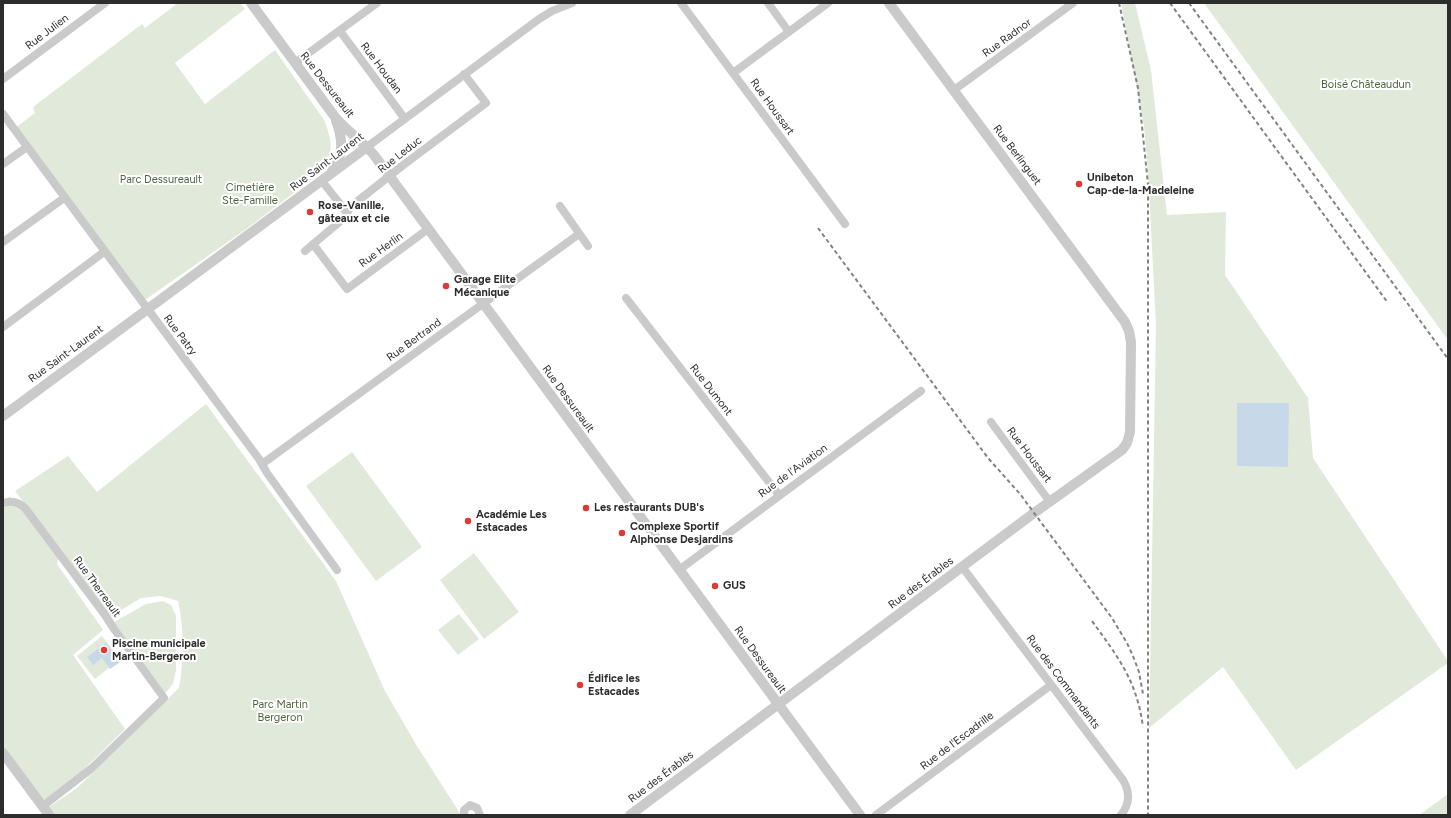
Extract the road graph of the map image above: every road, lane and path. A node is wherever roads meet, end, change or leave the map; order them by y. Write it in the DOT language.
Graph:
graph roads {
  1 [pos="105,3"];
  2 [pos="251,3"];
  3 [pos="377,3"];
  4 [pos="572,3"];
  5 [pos="681,3"];
  6 [pos="768,3"];
  7 [pos="828,3"];
  8 [pos="889,3"];
  9 [pos="1073,3"];
  10 [pos="340,31"];
  11 [pos="789,32"];
  12 [pos="295,64"];
  13 [pos="733,73"];
  14 [pos="464,74"];
  15 [pos="3,79"];
  16 [pos="954,90"];
  17 [pos="3,114"];
  18 [pos="335,117"];
  19 [pos="405,119"];
  20 [pos="27,147"];
  21 [pos="367,147"];
  22 [pos="3,164"];
  23 [pos="390,177"];
  24 [pos="325,178"];
  25 [pos="64,198"];
  26 [pos="560,206"];
  27 [pos="347,213"];
  28 [pos="845,224"];
  29 [pos="428,229"];
  30 [pos="579,234"];
  31 [pos="3,242"];
  32 [pos="313,244"];
  33 [pos="588,246"];
  34 [pos="305,251"];
  35 [pos="104,252"];
  36 [pos="626,298"];
  37 [pos="483,303"];
  38 [pos="147,309"];
  39 [pos="1125,322"];
  40 [pos="3,327"];
  41 [pos="921,391"];
  42 [pos="3,416"];
  43 [pos="991,422"];
  44 [pos="262,464"];
  45 [pos="779,495"];
  46 [pos="1050,502"];
  47 [pos="3,504"];
  48 [pos="962,568"];
  49 [pos="337,570"];
  50 [pos="679,570"];
  51 [pos="1051,685"];
  52 [pos="778,704"];
  53 [pos="3,753"];
  54 [pos="43,806"];
  55 [pos="49,815"];
  56 [pos="464,815"];
  57 [pos="480,815"];
  58 [pos="630,815"];
  59 [pos="860,815"];
  60 [pos="876,815"];
  61 [pos="1121,815"];
  1 -- 15 [label="street, Rue Julien"];
  2 -- 12 [label="street, Rue Dessureault"];
  3 -- 10 [label="street"];
  4 -- 14 [label="street, Rue Saint-Laurent"];
  5 -- 13 [label="street, Rue Houssart"];
  6 -- 11 [label="street"];
  7 -- 11 [label="street"];
  8 -- 16 [label="street, Rue Berlinguet"];
  9 -- 16 [label="street, Rue Radnor"];
  10 -- 12 [label="street"];
  10 -- 19 [label="street, Rue Houdan"];
  11 -- 13 [label="street"];
  12 -- 18 [label="street, Rue Dessureault"];
  13 -- 28 [label="street, Rue Houssart"];
  14 -- 19 [label="street, Rue Saint-Laurent"];
  14 -- 23 [label="street, Rue Leduc"];
  16 -- 39 [label="street, Rue Berlinguet"];
  17 -- 20 [label="street, Rue Patry"];
  18 -- 21 [label="street, Rue Dessureault"];
  18 -- 24 [label="street"];
  19 -- 21 [label="street, Rue Saint-Laurent"];
  20 -- 22 [label="street"];
  20 -- 25 [label="street, Rue Patry"];
  21 -- 23 [label="street, Rue Dessureault"];
  21 -- 24 [label="street, Rue Saint-Laurent"];
  23 -- 27 [label="street, Rue Leduc"];
  23 -- 29 [label="street, Rue Dessureault"];
  24 -- 27 [label="street"];
  24 -- 38 [label="street, Rue Saint-Laurent"];
  25 -- 31 [label="street"];
  25 -- 35 [label="street, Rue Patry"];
  26 -- 30 [label="street"];
  27 -- 32 [label="street, Rue Leduc"];
  29 -- 32 [label="street, Rue Herlin"];
  29 -- 37 [label="street, Rue Dessureault"];
  30 -- 33 [label="street"];
  30 -- 37 [label="street, Rue Bertrand"];
  32 -- 34 [label="street, Rue Leduc"];
  35 -- 38 [label="street, Rue Patry"];
  35 -- 40 [label="street"];
  36 -- 45 [label="street, Rue Dumont"];
  37 -- 44 [label="street, Rue Bertrand"];
  37 -- 50 [label="street, Rue Dessureault"];
  38 -- 42 [label="street, Rue Saint-Laurent"];
  38 -- 44 [label="street, Rue Patry"];
  39 -- 46 [label="street, Rue des Érables"];
  41 -- 45 [label="street, Rue de l'Aviation"];
  43 -- 46 [label="street, Rue Houssart"];
  44 -- 49 [label="street, Rue Patry"];
  45 -- 50 [label="street, Rue de l'Aviation"];
  46 -- 48 [label="street, Rue des Érables"];
  47 -- 54 [label="street, Rue Therreault"];
  48 -- 51 [label="street, Rue des Commandants"];
  48 -- 52 [label="street, Rue des Érables"];
  50 -- 52 [label="street, Rue Dessureault"];
  51 -- 60 [label="street, Rue de l'Escadrille"];
  51 -- 61 [label="street, Rue des Commandants"];
  52 -- 58 [label="street, Rue des Érables"];
  52 -- 59 [label="street, Rue Dessureault"];
  53 -- 54 [label="street"];
  54 -- 55 [label="street"];
  56 -- 57 [label="street"];
}
